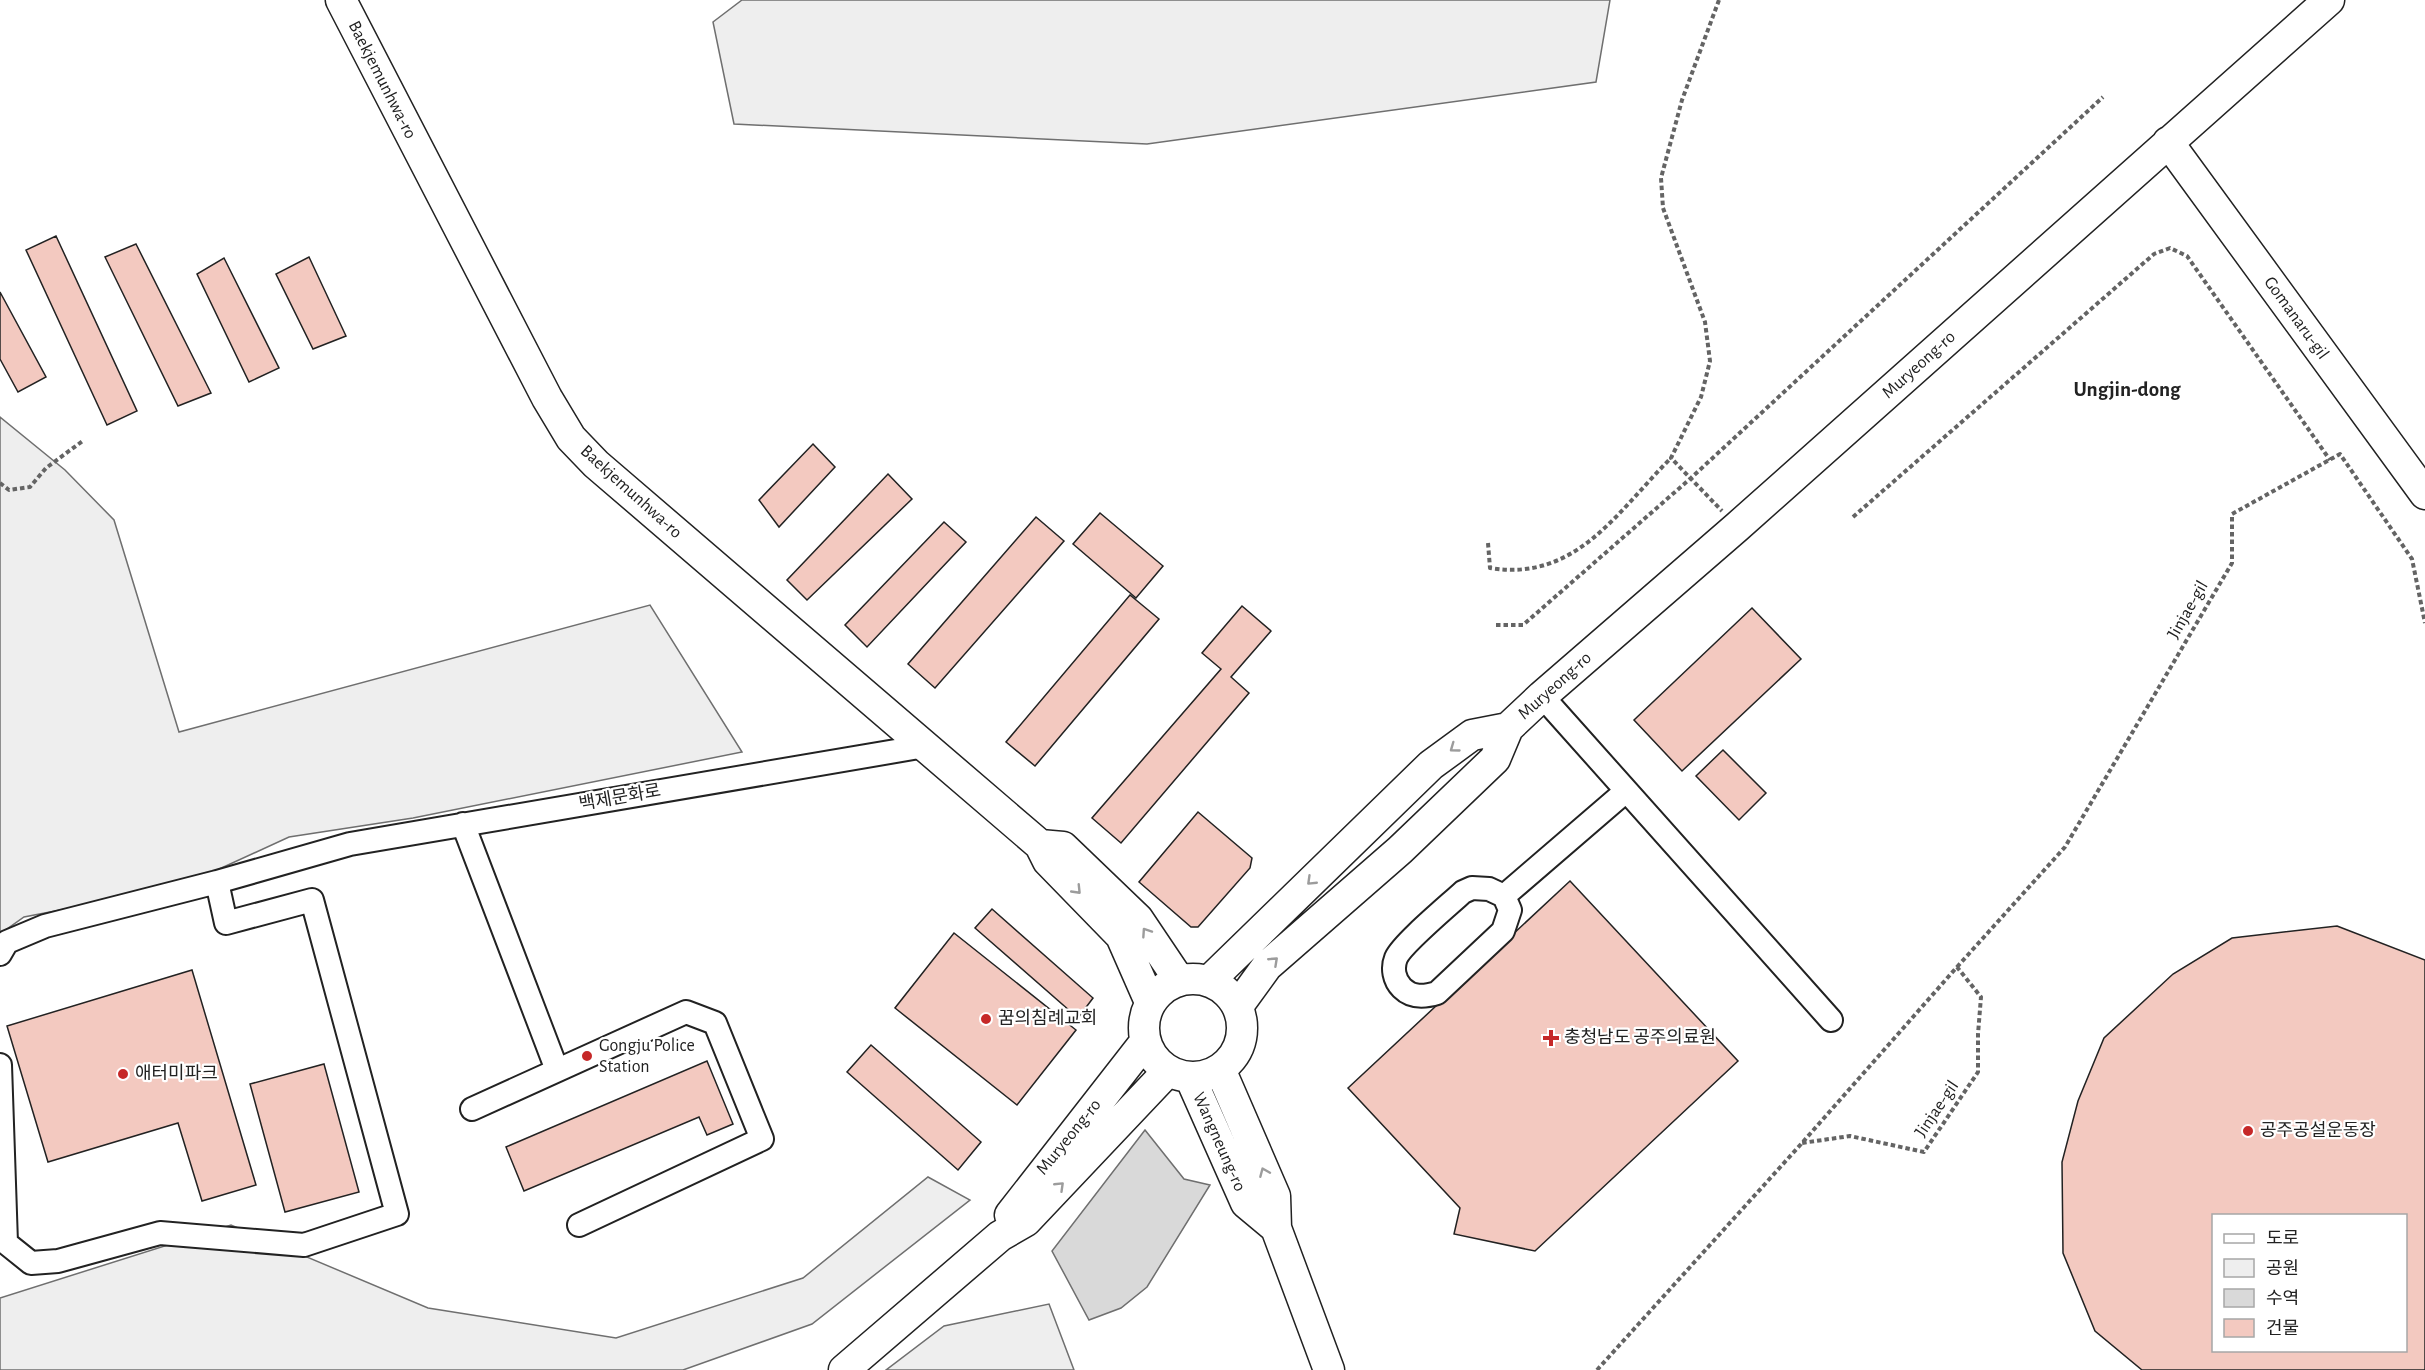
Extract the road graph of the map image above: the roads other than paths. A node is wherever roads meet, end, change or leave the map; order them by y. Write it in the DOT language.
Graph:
graph roads {
  1 [pos="340,0"];
  2 [pos="2329,0"];
  3 [pos="2168,142"];
  4 [pos="2425,494"];
  5 [pos="1542,696"];
  6 [pos="1508,728"];
  7 [pos="925,746"];
  8 [pos="1626,791"];
  9 [pos="463,824"];
  10 [pos="1040,845"];
  11 [pos="217,882"];
  12 [pos="1504,896"];
  13 [pos="0,954"];
  14 [pos="1179,980"];
  15 [pos="1209,981"];
  16 [pos="1150,1002"];
  17 [pos="1238,1006"];
  18 [pos="1831,1020"];
  19 [pos="1145,1042"];
  20 [pos="0,1065"];
  21 [pos="1220,1069"];
  22 [pos="557,1070"];
  23 [pos="1179,1074"];
  24 [pos="472,1109"];
  25 [pos="579,1225"];
  26 [pos="1276,1228"];
  27 [pos="1000,1236"];
  28 [pos="844,1370"];
  29 [pos="1329,1370"];
  1 -- 7 [label="main road, Baekjemunhwa-ro"];
  2 -- 3 [label="main road, Muryeong-ro"];
  3 -- 4 [label="main road, Gomanaru-gil"];
  3 -- 5 [label="main road, Muryeong-ro"];
  5 -- 6 [label="main road, Muryeong-ro"];
  5 -- 8 [label="street"];
  6 -- 15 [label="main road, Muryeong-ro, one-way"];
  17 -- 6 [label="main road, Muryeong-ro, one-way"];
  7 -- 9 [label="street, 백제문화로"];
  7 -- 10 [label="main road, Baekjemunhwa-ro"];
  8 -- 12 [label="street"];
  8 -- 18 [label="street"];
  9 -- 11 [label="street, 백제문화로"];
  9 -- 22 [label="street"];
  14 -- 10 [label="main road, Baekjemunhwa-ro, one-way"];
  10 -- 16 [label="main road, Baekjemunhwa-ro, one-way"];
  11 -- 13 [label="street, 백제문화로"];
  11 -- 20 [label="street"];
  12 -- 12 [label="street"];
  14 -- 15 [label="main road"];
  14 -- 16 [label="main road"];
  15 -- 17 [label="main road"];
  16 -- 19 [label="main road"];
  17 -- 21 [label="main road"];
  19 -- 23 [label="main road"];
  19 -- 27 [label="main road, Muryeong-ro"];
  21 -- 23 [label="main road"];
  26 -- 21 [label="main road, Wangneung-ro, one-way"];
  22 -- 24 [label="street"];
  22 -- 25 [label="street"];
  23 -- 26 [label="main road, Wangneung-ro"];
  27 -- 23 [label="main road, Muryeong-ro, one-way"];
  26 -- 29 [label="main road, Wangneung-ro"];
  27 -- 28 [label="main road, Muryeong-ro"];
}
